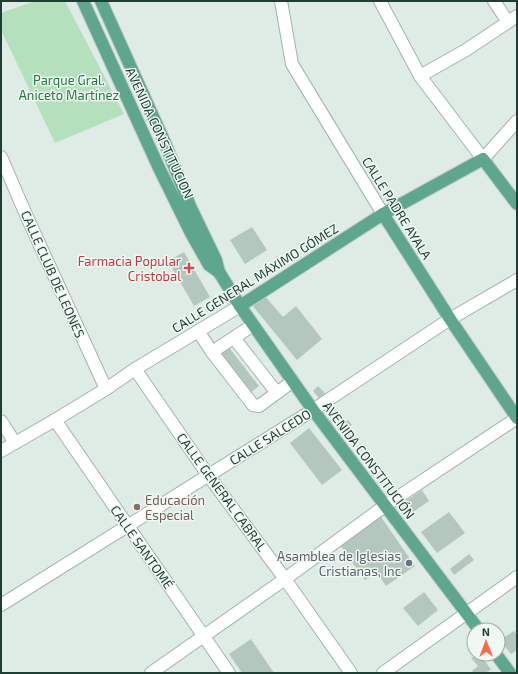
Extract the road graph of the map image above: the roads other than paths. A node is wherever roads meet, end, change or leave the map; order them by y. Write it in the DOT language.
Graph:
graph roads {
  1 [pos="83,1"];
  2 [pos="101,1"];
  3 [pos="281,1"];
  4 [pos="380,1"];
  5 [pos="494,1"];
  6 [pos="512,19"];
  7 [pos="420,76"];
  8 [pos="517,122"];
  9 [pos="1,157"];
  10 [pos="483,159"];
  11 [pos="517,204"];
  12 [pos="383,214"];
  13 [pos="219,272"];
  14 [pos="517,280"];
  15 [pos="240,306"];
  16 [pos="450,319"];
  17 [pos="253,324"];
  18 [pos="198,331"];
  19 [pos="234,338"];
  20 [pos="212,352"];
  21 [pos="134,369"];
  22 [pos="293,381"];
  23 [pos="106,390"];
  24 [pos="277,393"];
  25 [pos="313,410"];
  26 [pos="517,418"];
  27 [pos="55,420"];
  28 [pos="1,421"];
  29 [pos="15,443"];
  30 [pos="1,452"];
  31 [pos="208,475"];
  32 [pos="386,505"];
  33 [pos="127,526"];
  34 [pos="517,578"];
  35 [pos="286,579"];
  36 [pos="1,605"];
  37 [pos="466,612"];
  38 [pos="473,622"];
  39 [pos="203,636"];
  40 [pos="502,662"];
  41 [pos="151,673"];
  42 [pos="229,673"];
  43 [pos="351,673"];
  44 [pos="383,673"];
  45 [pos="510,673"];
  1 -- 13 [label="main road, AVENIDA CONSTITUCION"];
  2 -- 13 [label="main road"];
  3 -- 12 [label="street, CALLE PADRE AYALA"];
  4 -- 7 [label="street"];
  5 -- 6 [label="street"];
  6 -- 7 [label="street"];
  7 -- 10 [label="street"];
  8 -- 10 [label="street, CALLE GENERAL MÁXIMO GÓMEZ"];
  9 -- 23 [label="street, CALLE CLUB DE LEONES"];
  10 -- 11 [label="main road"];
  10 -- 12 [label="main road, CALLE GENERAL MÁXIMO GÓMEZ"];
  12 -- 15 [label="main road, CALLE GENERAL MÁXIMO GÓMEZ"];
  12 -- 16 [label="main road, CALLE PADRE AYALA"];
  13 -- 15 [label="main road, AVENIDA CONSTITUCIÓN"];
  14 -- 16 [label="street, CALLE SALCEDO"];
  15 -- 17 [label="main road, AVENIDA CONSTITUCIÓN"];
  15 -- 18 [label="street, CALLE GENERAL MÁXIMO GÓMEZ"];
  16 -- 25 [label="street, CALLE SALCEDO"];
  16 -- 26 [label="main road, CALLE PADRE AYALA"];
  17 -- 19 [label="street"];
  17 -- 22 [label="main road, AVENIDA CONSTITUCIÓN"];
  18 -- 20 [label="street"];
  18 -- 21 [label="street, CALLE GENERAL MÁXIMO GÓMEZ"];
  19 -- 20 [label="street"];
  19 -- 24 [label="street"];
  20 -- 24 [label="street"];
  21 -- 23 [label="street, CALLE GENERAL MÁXIMO GÓMEZ"];
  21 -- 31 [label="street, CALLE GENERAL CABRAL"];
  22 -- 24 [label="street"];
  22 -- 25 [label="main road, AVENIDA CONSTITUCIÓN"];
  23 -- 27 [label="street, CALLE GENERAL MÁXIMO GÓMEZ"];
  25 -- 31 [label="street, CALLE SALCEDO"];
  25 -- 32 [label="main road, AVENIDA CONSTITUCIÓN"];
  26 -- 32 [label="street"];
  27 -- 29 [label="street, CALLE GENERAL MÁXIMO GÓMEZ"];
  27 -- 33 [label="street, CALLE SANTOMÉ"];
  28 -- 29 [label="street"];
  29 -- 30 [label="street, CALLE GENERAL MÁXIMO GÓMEZ"];
  31 -- 33 [label="street, CALLE SALCEDO"];
  31 -- 35 [label="street, CALLE GENERAL CABRAL"];
  32 -- 35 [label="street"];
  32 -- 37 [label="main road, AVENIDA CONSTITUCIÓN"];
  33 -- 36 [label="street, CALLE SALCEDO"];
  33 -- 39 [label="street, CALLE SANTOMÉ"];
  34 -- 37 [label="street"];
  35 -- 39 [label="street"];
  35 -- 43 [label="street, CALLE GENERAL CABRAL"];
  37 -- 38 [label="main road, AVENIDA CONSTITUCIÓN"];
  37 -- 44 [label="street"];
  39 -- 41 [label="street"];
  39 -- 42 [label="street, CALLE SANTOMÉ"];
  40 -- 45 [label="main road"];
}
